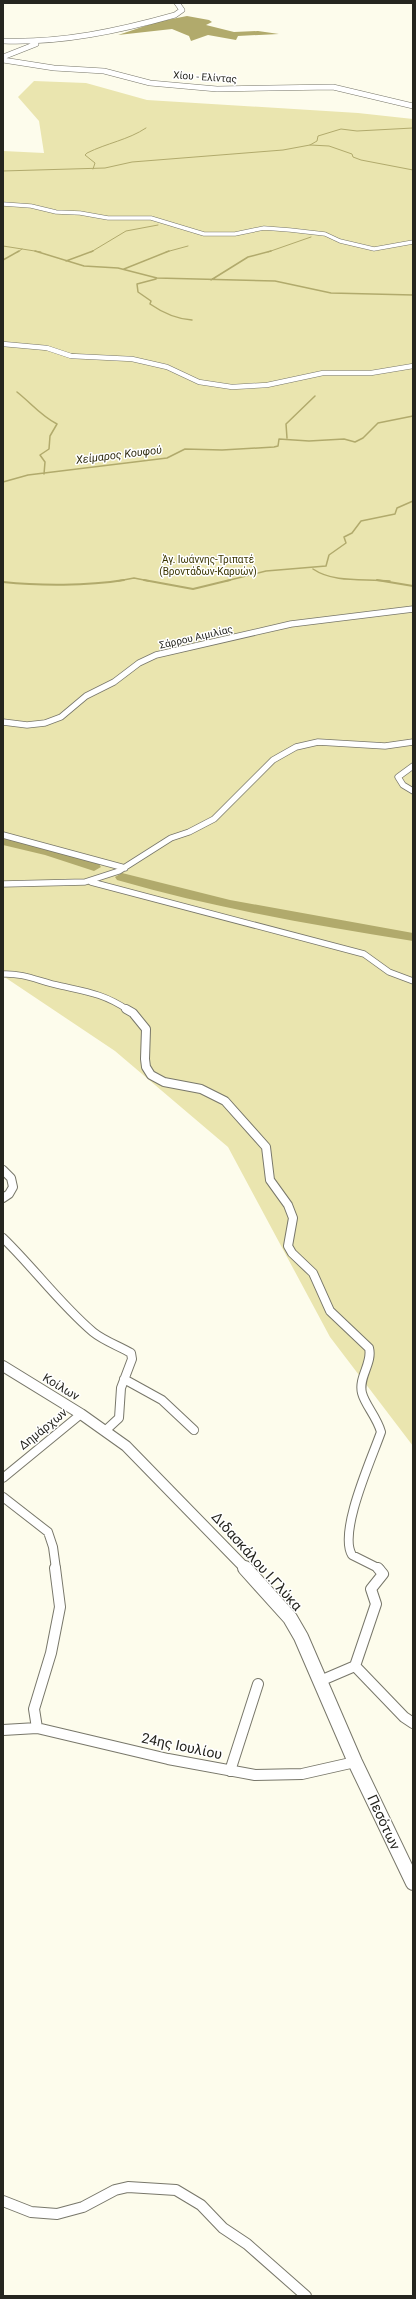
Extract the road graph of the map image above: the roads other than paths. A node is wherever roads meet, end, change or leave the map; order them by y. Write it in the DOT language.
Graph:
graph roads {
  1 [pos="177,3"];
  2 [pos="102,33"];
  3 [pos="3,36"];
  4 [pos="3,40"];
  5 [pos="9,41"];
  6 [pos="50,41"];
  7 [pos="28,46"];
  8 [pos="3,58"];
  9 [pos="413,106"];
  10 [pos="3,204"];
  11 [pos="413,242"];
  12 [pos="3,344"];
  13 [pos="413,366"];
  14 [pos="413,609"];
  15 [pos="3,722"];
  16 [pos="413,742"];
  17 [pos="413,766"];
  18 [pos="413,791"];
  19 [pos="3,835"];
  20 [pos="125,868"];
  21 [pos="88,881"];
  22 [pos="3,884"];
  23 [pos="3,974"];
  24 [pos="413,981"];
  25 [pos="3,1170"];
  26 [pos="6,1196"];
  27 [pos="3,1238"];
  28 [pos="3,1366"];
  29 [pos="124,1378"];
  30 [pos="81,1414"];
  31 [pos="106,1430"];
  32 [pos="194,1430"];
  33 [pos="4,1475"];
  34 [pos="3,1498"];
  35 [pos="355,1666"];
  36 [pos="320,1681"];
  37 [pos="258,1684"];
  38 [pos="413,1723"];
  39 [pos="37,1728"];
  40 [pos="3,1730"];
  41 [pos="355,1762"];
  42 [pos="230,1771"];
  43 [pos="413,1883"];
  44 [pos="3,2200"];
  45 [pos="306,2296"];
  1 -- 2 [label="main road"];
  2 -- 3 [label="main road"];
  2 -- 6 [label="main road"];
  4 -- 5 [label="main road"];
  5 -- 6 [label="main road"];
  5 -- 7 [label="main road"];
  6 -- 7 [label="main road"];
  7 -- 8 [label="main road"];
  8 -- 9 [label="main road, Χίου - Ελίντας"];
  10 -- 11 [label="street"];
  12 -- 13 [label="street"];
  14 -- 15 [label="street, Σάρρου Αιμιλίας"];
  16 -- 20 [label="street"];
  17 -- 18 [label="street"];
  19 -- 20 [label="street"];
  20 -- 21 [label="street"];
  21 -- 22 [label="street"];
  21 -- 24 [label="street"];
  23 -- 35 [label="street"];
  25 -- 26 [label="street"];
  27 -- 29 [label="street"];
  28 -- 30 [label="main road, Κοίλων"];
  29 -- 31 [label="street"];
  29 -- 32 [label="street"];
  30 -- 31 [label="main road, Κοίλων"];
  30 -- 33 [label="street, Δημάρχων"];
  31 -- 36 [label="main road, Διδασκάλου Ι.Γλύκα"];
  34 -- 39 [label="street"];
  35 -- 36 [label="street"];
  35 -- 38 [label="street"];
  36 -- 41 [label="main road, Διδασκάλου Ι.Γλύκα"];
  37 -- 42 [label="street"];
  39 -- 40 [label="street, 24ης Ιουλίου"];
  39 -- 42 [label="street, 24ης Ιουλίου"];
  41 -- 42 [label="street, 24ης Ιουλίου"];
  41 -- 43 [label="main road, Πεσότων"];
  44 -- 45 [label="street"];
}
